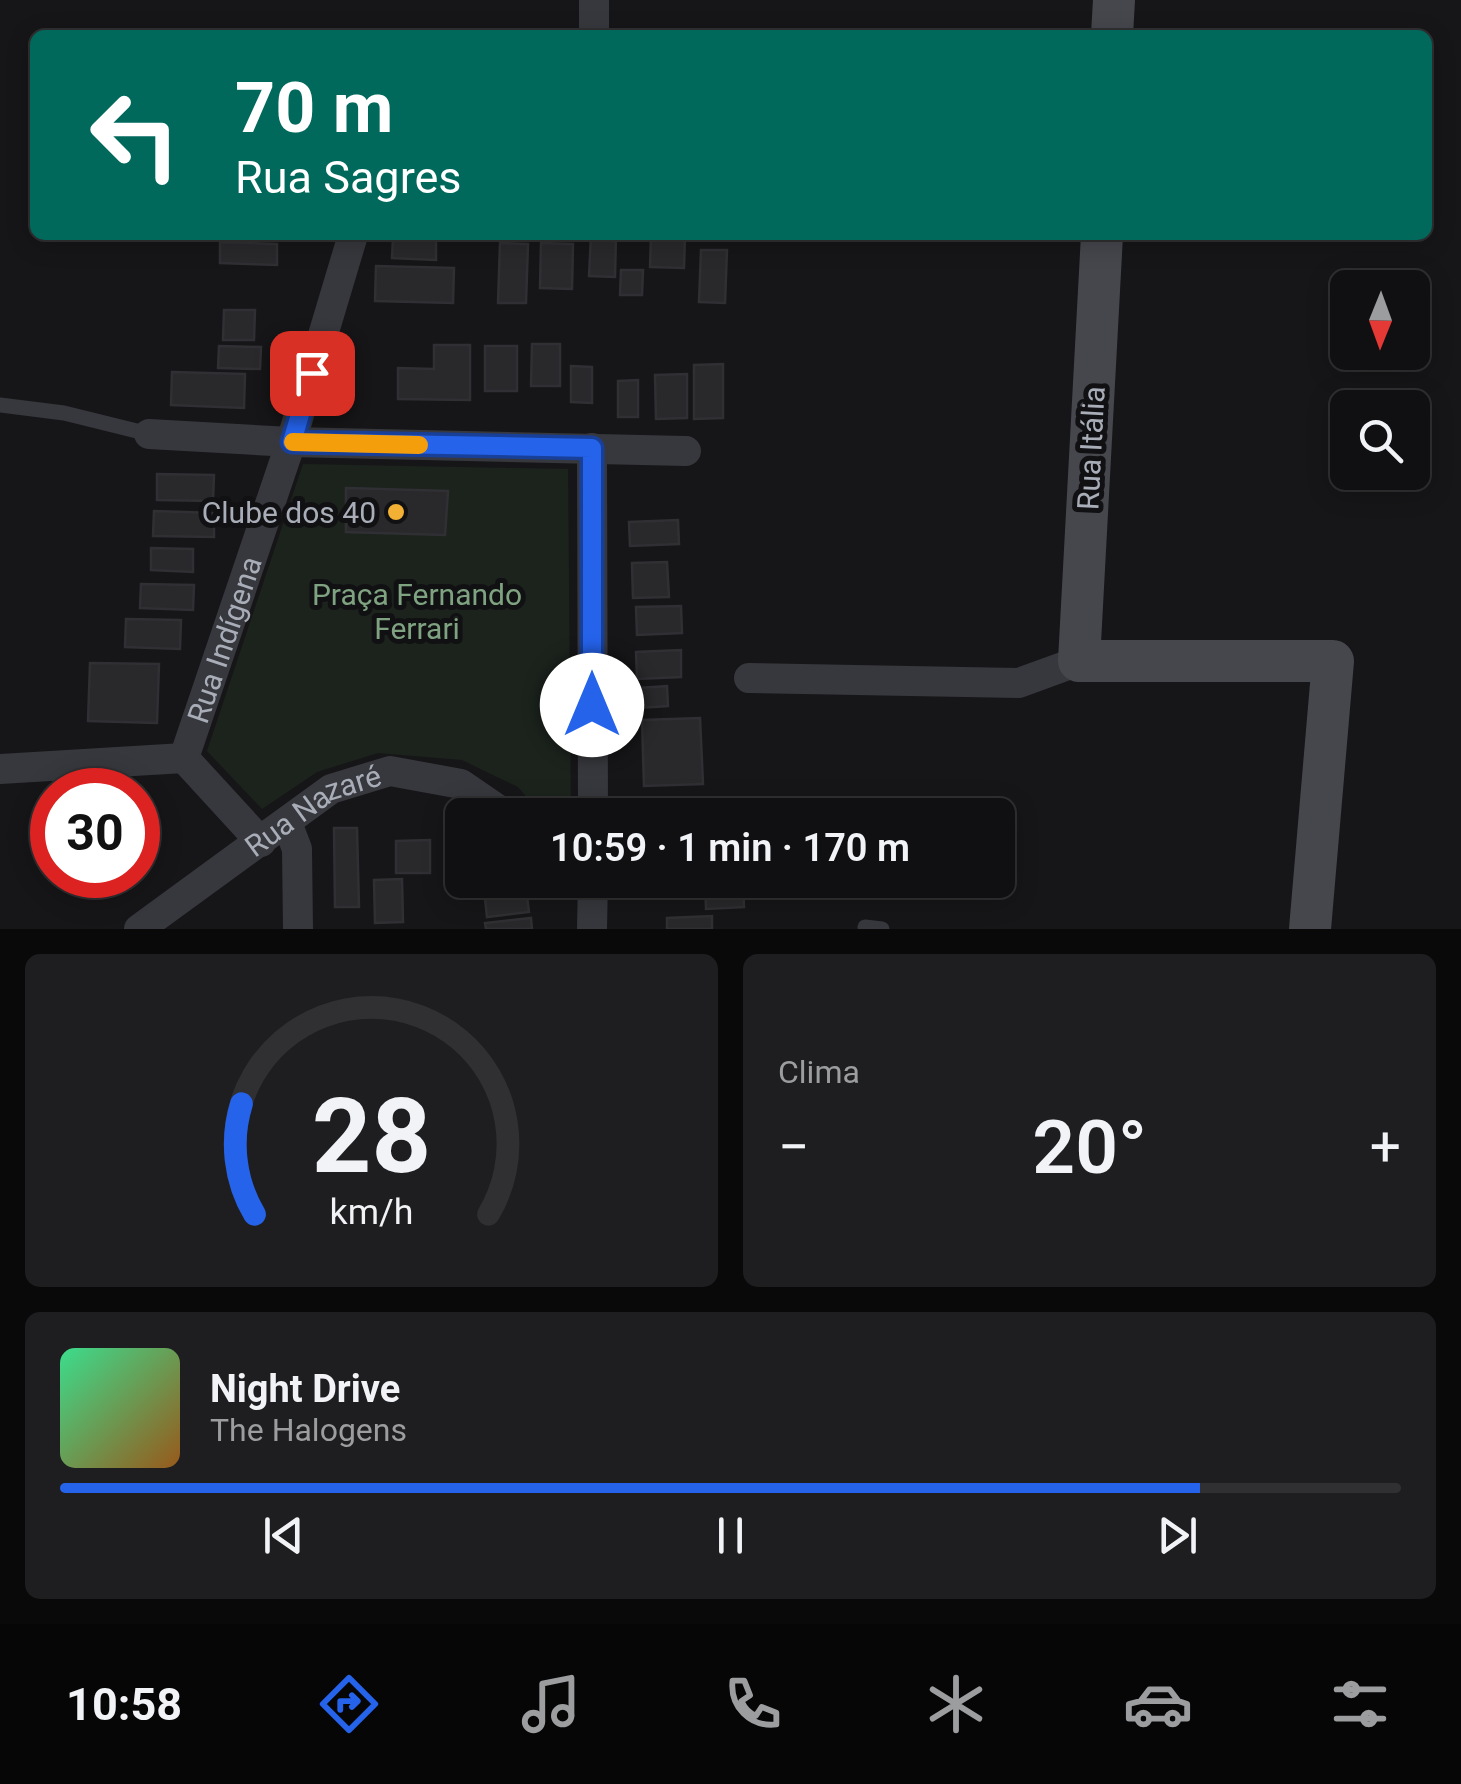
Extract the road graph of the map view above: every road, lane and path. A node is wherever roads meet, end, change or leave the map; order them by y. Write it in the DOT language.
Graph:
graph roads {
  1 [pos="594,0"];
  2 [pos="1114,0"];
  3 [pos="594,30"];
  4 [pos="1112,30"];
  5 [pos="352,240"];
  6 [pos="1102,240"];
  7 [pos="0,405"];
  8 [pos="150,434"];
  9 [pos="292,442"];
  10 [pos="592,448"];
  11 [pos="686,451"];
  12 [pos="1080,661"];
  13 [pos="748,678"];
  14 [pos="184,758"];
  15 [pos="0,770"];
  16 [pos="481,798"];
  17 [pos="593,798"];
  18 [pos="286,823"];
  19 [pos="262,842"];
  20 [pos="865,927"];
  21 [pos="139,929"];
  22 [pos="298,929"];
  23 [pos="882,929"];
  24 [pos="1310,929"];
  1 -- 3 [label="street"];
  2 -- 4 [label="street"];
  5 -- 9 [label="street, Rua Indígena"];
  6 -- 12 [label="street, Rua Itália"];
  7 -- 8 [label="lane"];
  8 -- 9 [label="street"];
  9 -- 10 [label="street"];
  9 -- 14 [label="street, Rua Indígena"];
  10 -- 11 [label="street"];
  10 -- 17 [label="street"];
  12 -- 13 [label="street"];
  12 -- 24 [label="street"];
  14 -- 15 [label="street"];
  14 -- 19 [label="street"];
  16 -- 18 [label="street, Rua Nazaré"];
  18 -- 19 [label="street, Rua Nazaré"];
  18 -- 22 [label="street"];
  19 -- 21 [label="street, Rua Nazaré"];
  20 -- 23 [label="lane"];
}
